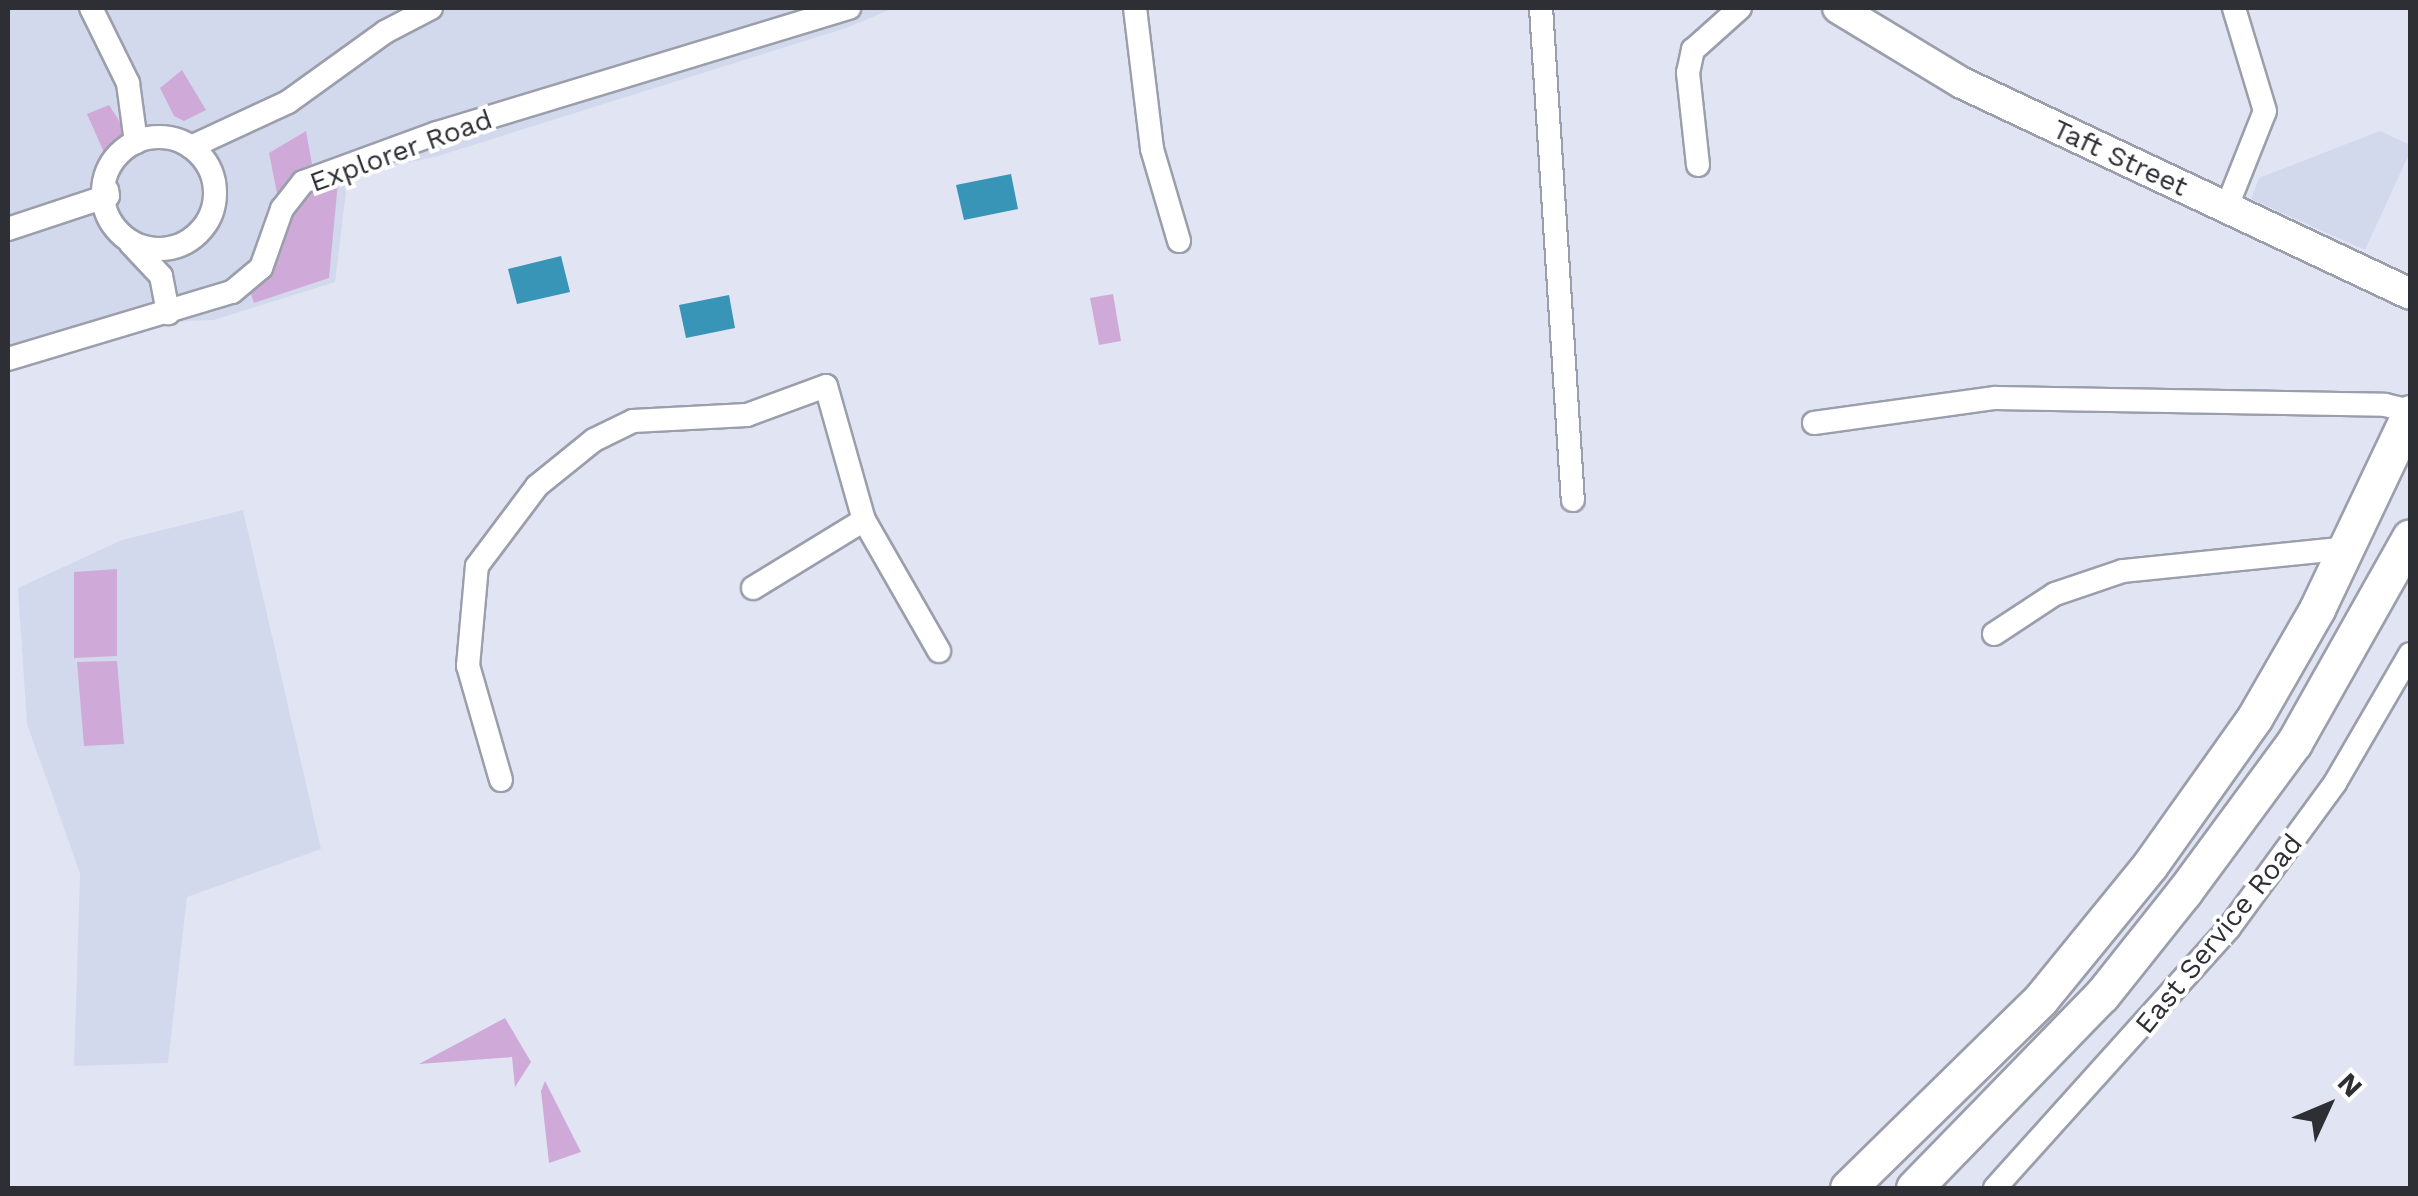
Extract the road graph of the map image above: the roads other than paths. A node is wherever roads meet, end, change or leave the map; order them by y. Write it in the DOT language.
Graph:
graph roads {
  1 [pos="91,8"];
  2 [pos="431,8"];
  3 [pos="849,8"];
  4 [pos="1135,8"];
  5 [pos="1540,8"];
  6 [pos="1740,8"];
  7 [pos="1838,8"];
  8 [pos="2234,8"];
  9 [pos="136,142"];
  10 [pos="191,147"];
  11 [pos="1698,165"];
  12 [pos="104,179"];
  13 [pos="2226,208"];
  14 [pos="8,229"];
  15 [pos="1179,241"];
  16 [pos="130,242"];
  17 [pos="2410,294"];
  18 [pos="168,313"];
  19 [pos="8,359"];
  20 [pos="2410,412"];
  21 [pos="1814,422"];
  22 [pos="1573,500"];
  23 [pos="864,520"];
  24 [pos="2410,536"];
  25 [pos="2348,548"];
  26 [pos="752,588"];
  27 [pos="1994,634"];
  28 [pos="939,651"];
  29 [pos="2410,654"];
  30 [pos="501,780"];
  31 [pos="2109,917"];
  32 [pos="2143,947"];
  33 [pos="1934,1182"];
  34 [pos="1848,1188"];
  35 [pos="1995,1188"];
  1 -- 9 [label="street"];
  2 -- 10 [label="street"];
  3 -- 18 [label="street, Explorer Road"];
  4 -- 15 [label="street"];
  5 -- 22 [label="street"];
  6 -- 11 [label="street"];
  7 -- 13 [label="main road, Taft Street"];
  8 -- 13 [label="street"];
  9 -- 10 [label="street"];
  9 -- 12 [label="street"];
  10 -- 16 [label="street"];
  12 -- 14 [label="street"];
  12 -- 16 [label="street"];
  13 -- 17 [label="main road, Taft Street"];
  16 -- 18 [label="street"];
  18 -- 19 [label="street, Explorer Road"];
  20 -- 21 [label="street"];
  20 -- 25 [label="highway"];
  23 -- 26 [label="street"];
  23 -- 28 [label="street"];
  23 -- 30 [label="street"];
  24 -- 32 [label="highway"];
  25 -- 27 [label="street"];
  25 -- 31 [label="highway"];
  29 -- 35 [label="street, East Service Road"];
  31 -- 32 [label="highway"];
  31 -- 34 [label="highway"];
  32 -- 33 [label="highway"];
}
